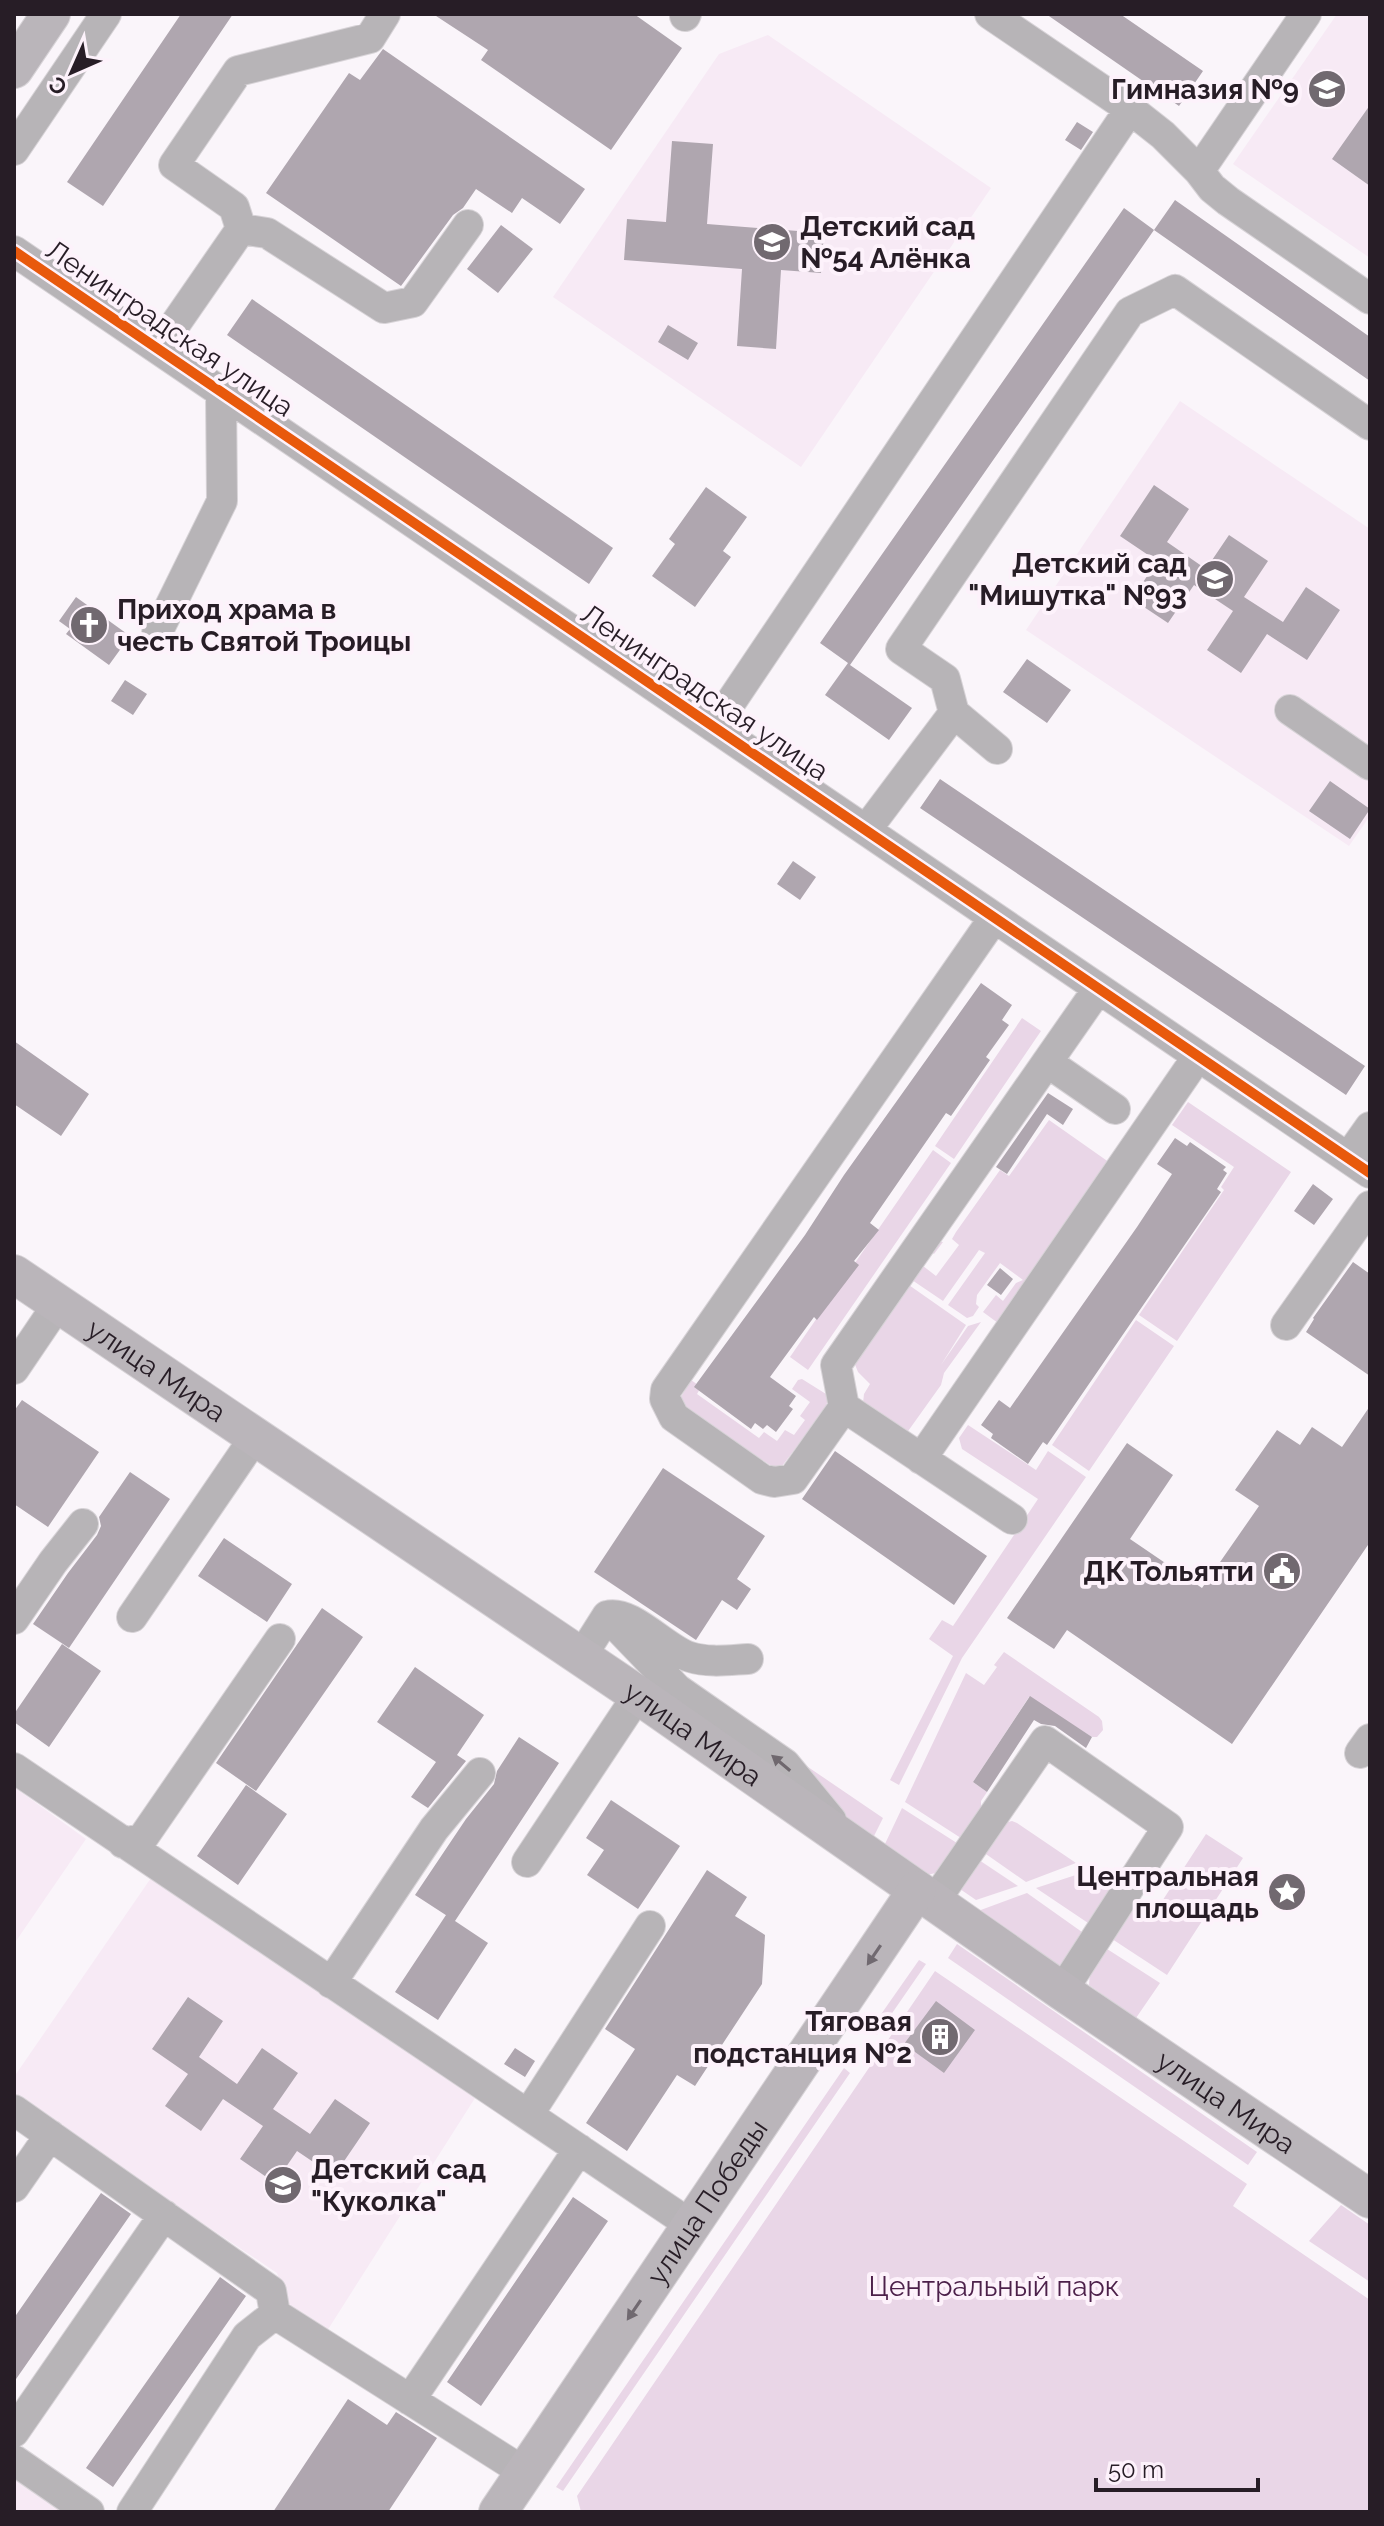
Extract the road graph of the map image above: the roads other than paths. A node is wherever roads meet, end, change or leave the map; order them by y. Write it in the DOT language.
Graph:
graph roads {
  1 [pos="51,14"];
  2 [pos="106,14"];
  3 [pos="385,14"];
  4 [pos="990,14"];
  5 [pos="1306,14"];
  6 [pos="14,69"];
  7 [pos="1130,109"];
  8 [pos="14,150"];
  9 [pos="1199,171"];
  10 [pos="468,225"];
  11 [pos="241,229"];
  12 [pos="14,251"];
  13 [pos="1370,299"];
  14 [pos="158,349"];
  15 [pos="221,392"];
  16 [pos="1370,425"];
  17 [pos="157,633"];
  18 [pos="1290,710"];
  19 [pos="954,713"];
  20 [pos="714,727"];
  21 [pos="997,749"];
  22 [pos="1370,765"];
  23 [pos="866,830"];
  24 [pos="994,918"];
  25 [pos="1098,989"];
  26 [pos="1198,1056"];
  27 [pos="1047,1062"];
  28 [pos="1115,1109"];
  29 [pos="1370,1127"];
  30 [pos="1359,1166"];
  31 [pos="1370,1206"];
  32 [pos="14,1274"];
  33 [pos="58,1304"];
  34 [pos="1286,1325"];
  35 [pos="14,1369"];
  36 [pos="844,1407"];
  37 [pos="255,1437"];
  38 [pos="921,1459"];
  39 [pos="1012,1519"];
  40 [pos="83,1524"];
  41 [pos="607,1616"];
  42 [pos="132,1617"];
  43 [pos="14,1619"];
  44 [pos="280,1639"];
  45 [pos="581,1657"];
  46 [pos="748,1659"];
  47 [pos="638,1695"];
  48 [pos="14,1768"];
  49 [pos="480,1773"];
  50 [pos="123,1843"];
  51 [pos="850,1843"];
  52 [pos="527,1862"];
  53 [pos="925,1896"];
  54 [pos="650,1926"];
  55 [pos="331,1983"];
  56 [pos="1062,1991"];
  57 [pos="14,2110"];
  58 [pos="528,2115"];
  59 [pos="50,2135"];
  60 [pos="579,2149"];
  61 [pos="14,2187"];
  62 [pos="1370,2199"];
  63 [pos="164,2215"];
  64 [pos="691,2225"];
  65 [pos="275,2314"];
  66 [pos="410,2400"];
  67 [pos="14,2432"];
  68 [pos="14,2460"];
  69 [pos="524,2472"];
  70 [pos="89,2512"];
  71 [pos="132,2512"];
  72 [pos="498,2512"];
  1 -- 6 [label="main road"];
  2 -- 8 [label="street"];
  3 -- 11 [label="street"];
  4 -- 7 [label="street"];
  5 -- 9 [label="street"];
  7 -- 9 [label="street"];
  7 -- 20 [label="street"];
  9 -- 13 [label="street"];
  10 -- 11 [label="street"];
  11 -- 14 [label="street"];
  12 -- 14 [label="street, Ленинградская улица"];
  14 -- 15 [label="street, Ленинградская улица"];
  15 -- 17 [label="street"];
  15 -- 20 [label="street, Ленинградская улица"];
  16 -- 19 [label="street"];
  18 -- 22 [label="street"];
  19 -- 21 [label="street"];
  19 -- 23 [label="street"];
  20 -- 23 [label="street, Ленинградская улица"];
  23 -- 24 [label="street, Ленинградская улица"];
  24 -- 25 [label="street, Ленинградская улица"];
  24 -- 36 [label="street"];
  25 -- 26 [label="street, Ленинградская улица"];
  25 -- 27 [label="street"];
  26 -- 30 [label="street, Ленинградская улица"];
  26 -- 38 [label="street"];
  27 -- 28 [label="street"];
  27 -- 36 [label="street"];
  29 -- 30 [label="street"];
  31 -- 34 [label="street"];
  32 -- 33 [label="main road, улица Мира"];
  33 -- 35 [label="street"];
  33 -- 37 [label="main road, улица Мира"];
  36 -- 38 [label="street"];
  37 -- 42 [label="street"];
  37 -- 45 [label="main road, улица Мира"];
  38 -- 39 [label="street"];
  40 -- 43 [label="street"];
  41 -- 45 [label="street"];
  41 -- 46 [label="street"];
  51 -- 41 [label="street, one-way"];
  44 -- 50 [label="street"];
  45 -- 47 [label="main road, улица Мира"];
  47 -- 51 [label="main road, улица Мира"];
  47 -- 52 [label="street"];
  48 -- 50 [label="street"];
  49 -- 55 [label="street"];
  50 -- 55 [label="street"];
  51 -- 53 [label="main road, улица Мира"];
  53 -- 56 [label="main road, улица Мира"];
  53 -- 56 [label="street"];
  53 -- 64 [label="main road, улица Победы, one-way"];
  54 -- 58 [label="street"];
  55 -- 58 [label="street"];
  56 -- 62 [label="main road, улица Мира"];
  57 -- 59 [label="street"];
  58 -- 60 [label="street"];
  59 -- 61 [label="street"];
  59 -- 63 [label="street"];
  60 -- 64 [label="street"];
  60 -- 66 [label="street"];
  63 -- 65 [label="street"];
  63 -- 67 [label="street"];
  64 -- 69 [label="main road, улица Победы, one-way"];
  65 -- 66 [label="street"];
  65 -- 71 [label="street"];
  66 -- 69 [label="street"];
  68 -- 70 [label="street"];
  69 -- 72 [label="main road, улица Победы"];
}
